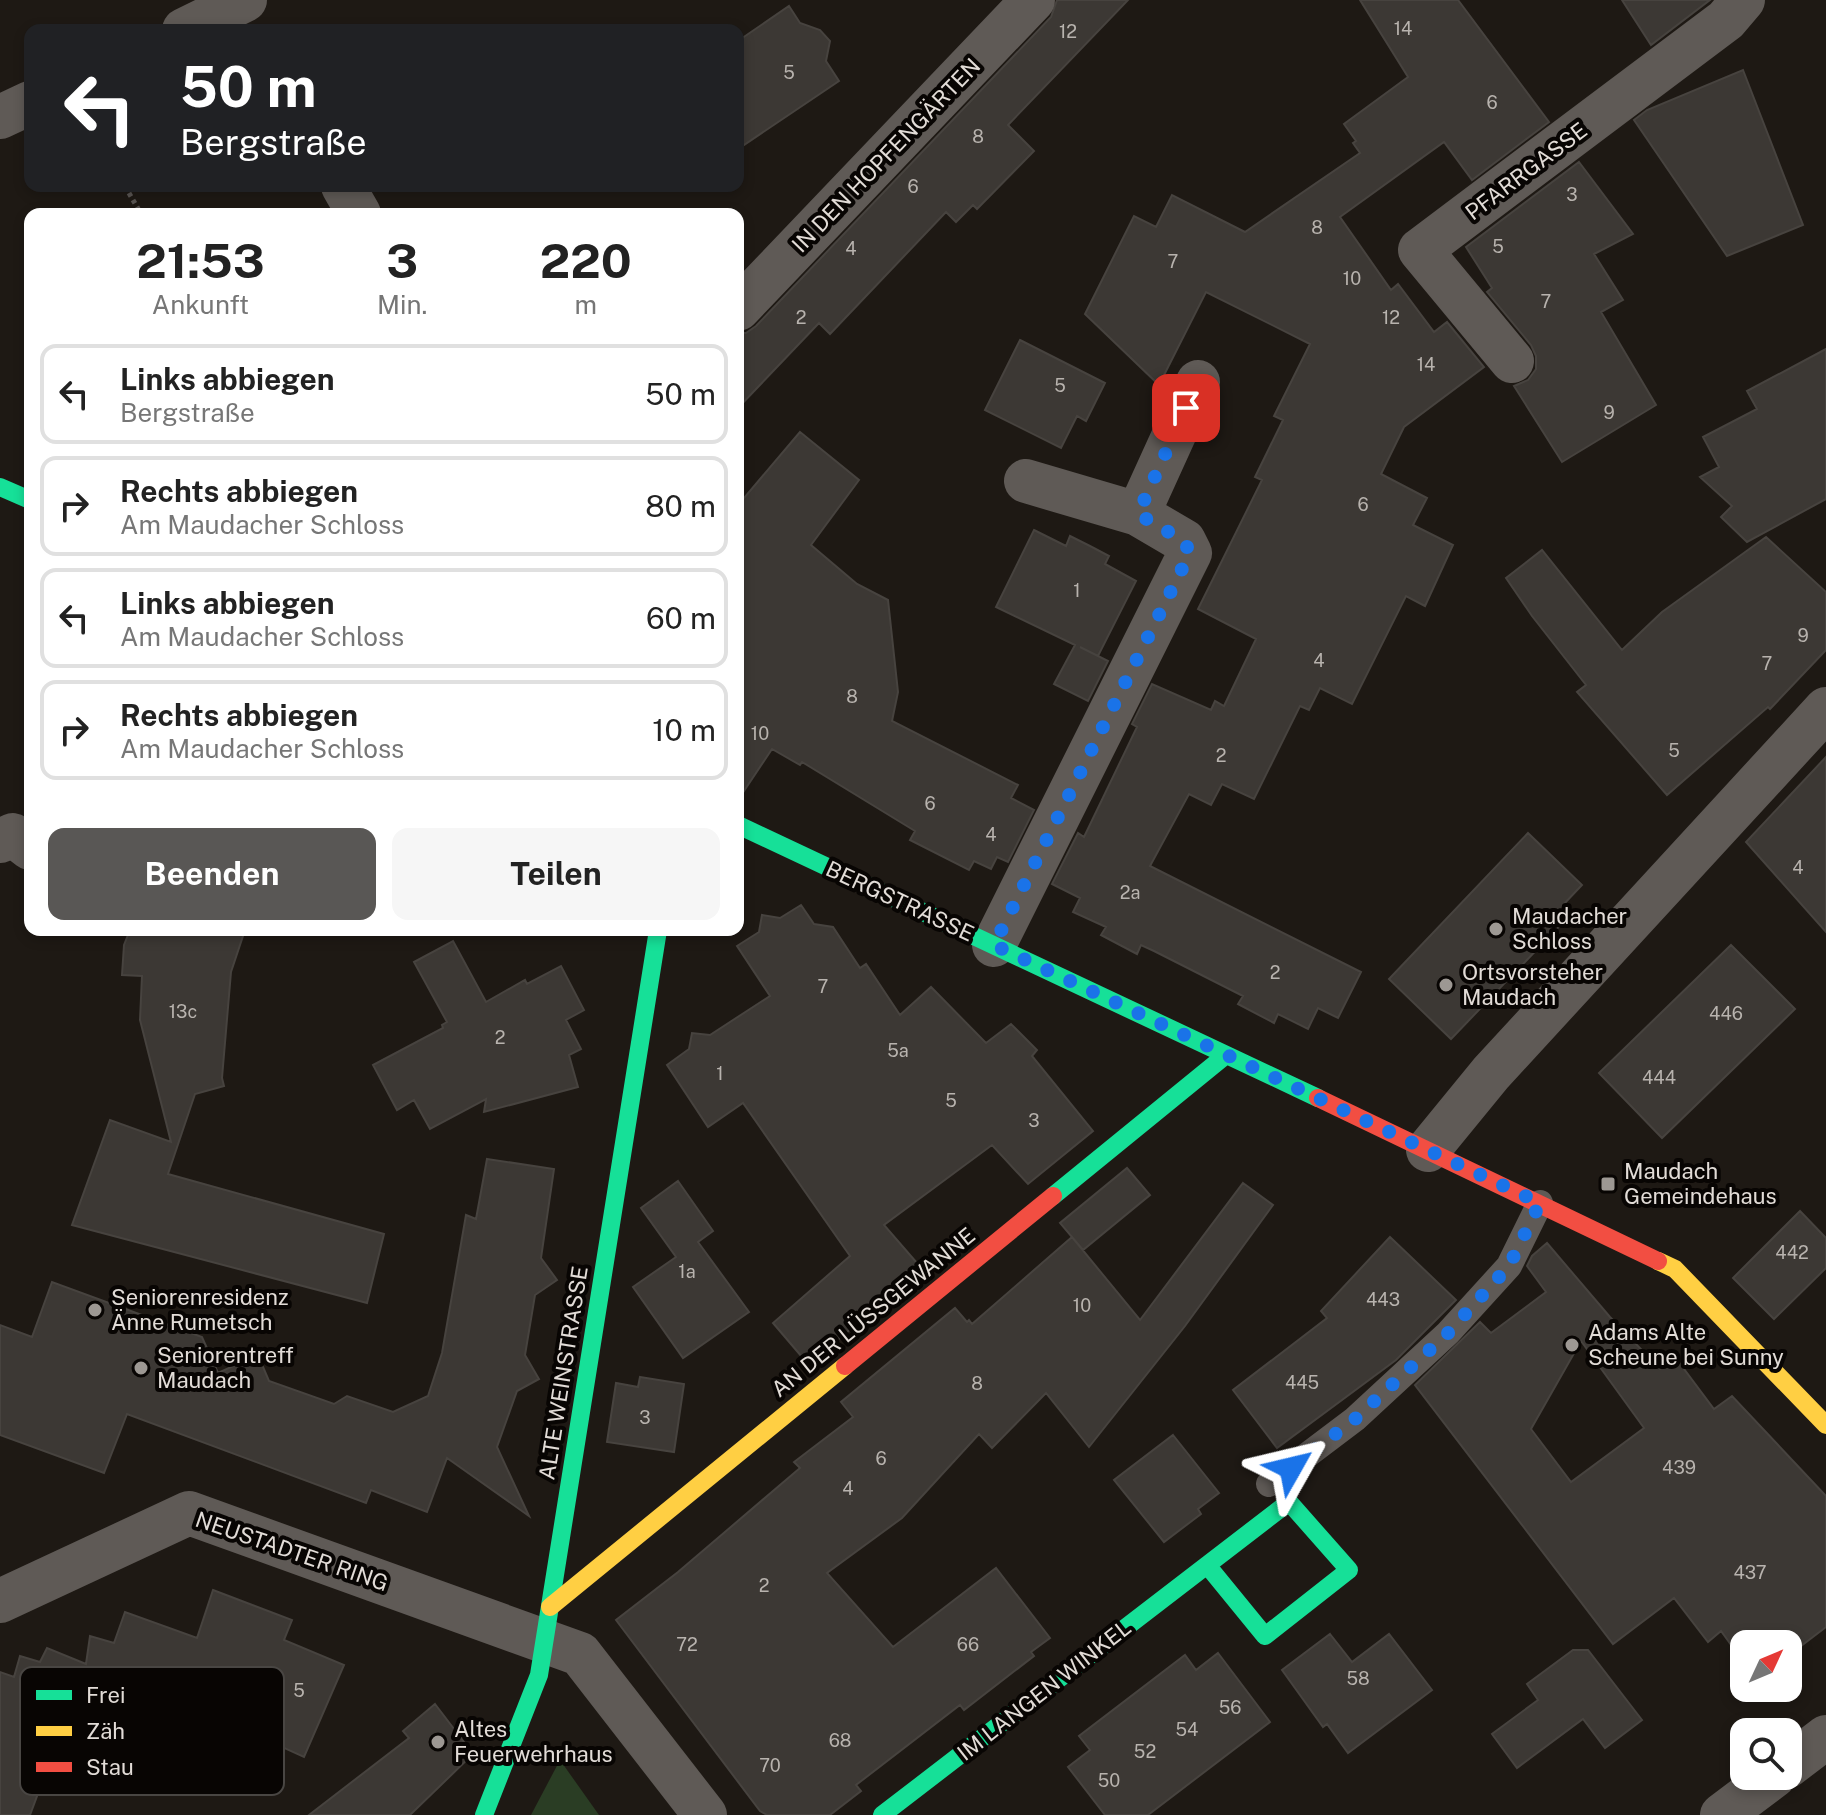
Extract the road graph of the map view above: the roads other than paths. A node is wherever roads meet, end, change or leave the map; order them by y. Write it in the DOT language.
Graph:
graph roads {
  1 [pos="1033,0"];
  2 [pos="1728,7"];
  3 [pos="242,9"];
  4 [pos="201,24"];
  5 [pos="24,106"];
  6 [pos="0,117"];
  7 [pos="744,303"];
  8 [pos="1512,361"];
  9 [pos="1198,382"];
  10 [pos="1026,481"];
  11 [pos="0,487"];
  12 [pos="24,497"];
  13 [pos="1138,514"];
  14 [pos="1826,709"];
  15 [pos="744,828"];
  16 [pos="0,841"];
  17 [pos="24,843"];
  18 [pos="657,936"];
  19 [pos="994,945"];
  20 [pos="1226,1055"];
  21 [pos="1428,1150"];
  22 [pos="1540,1203"];
  23 [pos="1822,1411"];
  24 [pos="1269,1484"];
  25 [pos="1207,1565"];
  26 [pos="0,1601"];
  27 [pos="548,1624"];
  28 [pos="1826,1737"];
  29 [pos="1802,1755"];
  30 [pos="1755,1790"];
  31 [pos="484,1815"];
  32 [pos="705,1815"];
  33 [pos="882,1815"];
  34 [pos="1722,1815"];
  1 -- 7 [label="street, IN DEN HOPFENGÄRTEN"];
  2 -- 8 [label="street, PFARRGASSE"];
  3 -- 4 [label="street"];
  5 -- 6 [label="street"];
  9 -- 13 [label="street"];
  10 -- 13 [label="street"];
  11 -- 12 [label="street"];
  13 -- 19 [label="street"];
  14 -- 21 [label="street"];
  15 -- 19 [label="street, BERGSTRASSE"];
  16 -- 17 [label="street"];
  18 -- 27 [label="street, ALTE WEINSTRASSE"];
  19 -- 20 [label="street, BERGSTRASSE"];
  20 -- 21 [label="street, BERGSTRASSE"];
  20 -- 27 [label="street, AN DER LÜSSGEWANNE"];
  21 -- 22 [label="street, BERGSTRASSE"];
  22 -- 23 [label="street, BERGSTRASSE"];
  22 -- 24 [label="lane"];
  25 -- 25 [label="street, IM LANGEN WINKEL"];
  25 -- 33 [label="street, IM LANGEN WINKEL"];
  26 -- 27 [label="street, NEUSTADTER RING"];
  27 -- 31 [label="street, ALTE WEINSTRASSE"];
  27 -- 32 [label="street"];
  28 -- 29 [label="street"];
  30 -- 34 [label="street"];
}
